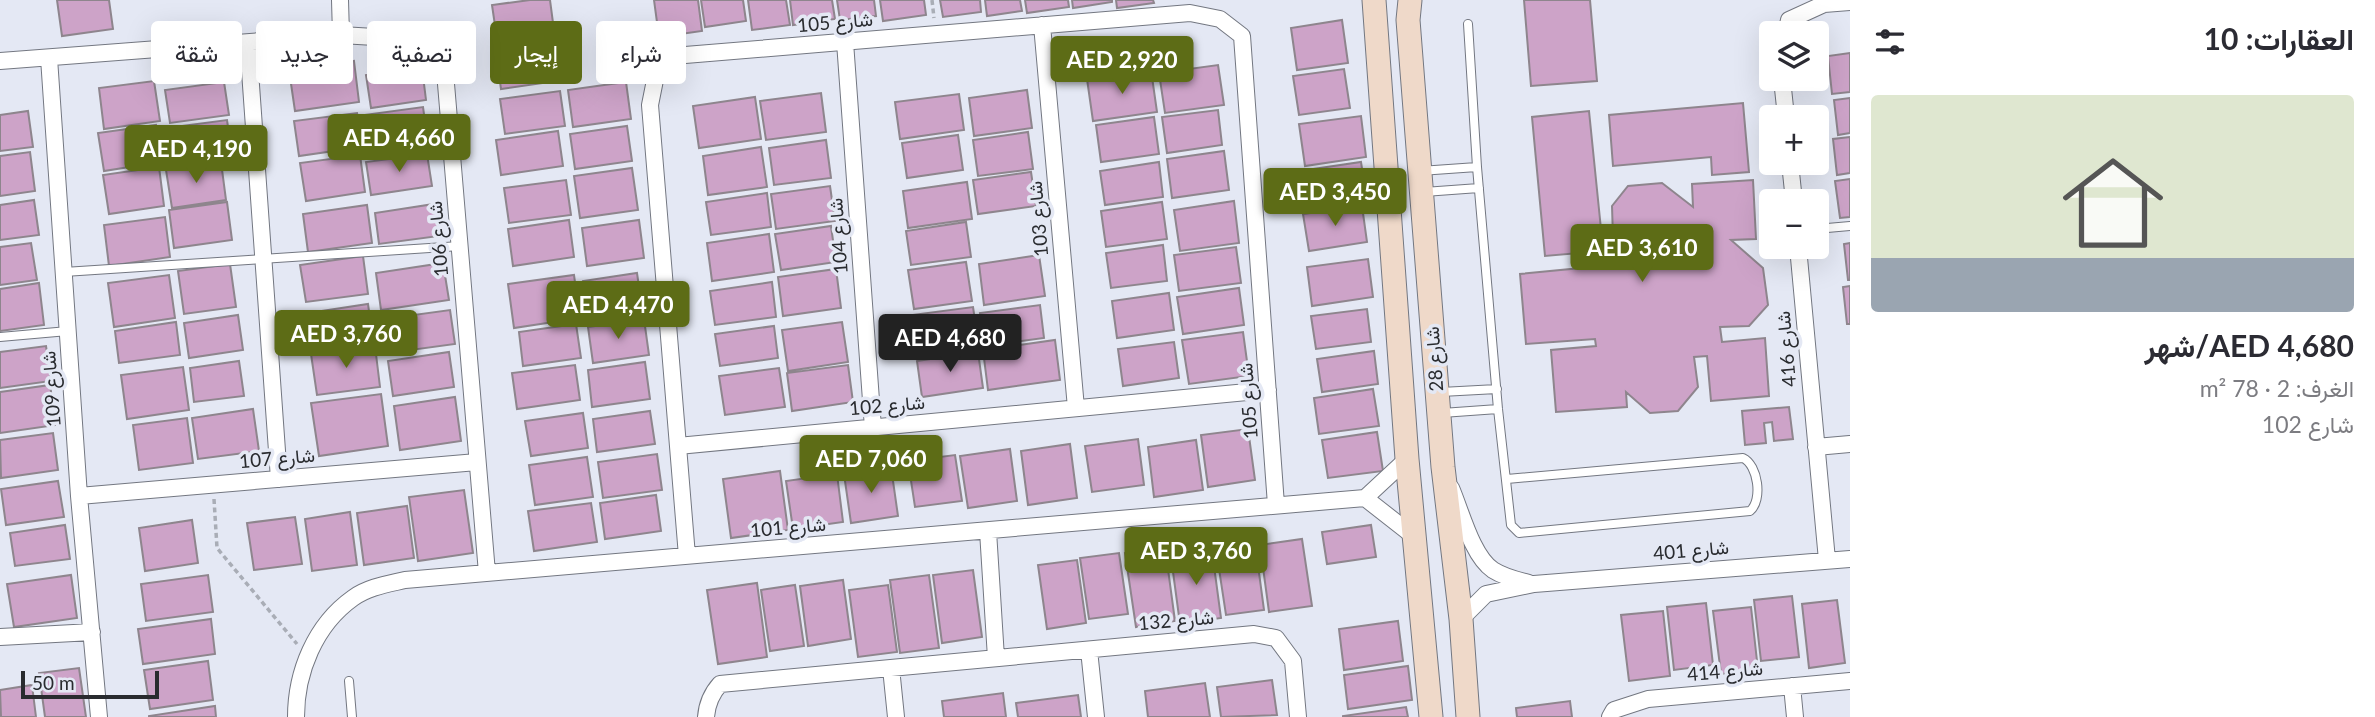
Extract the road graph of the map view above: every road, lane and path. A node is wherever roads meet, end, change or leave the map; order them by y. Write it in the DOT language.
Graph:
graph roads {
  1 [pos="340,0"];
  2 [pos="1374,0"];
  3 [pos="1410,0"];
  4 [pos="1850,2"];
  5 [pos="341,21"];
  6 [pos="1789,21"];
  7 [pos="1468,24"];
  8 [pos="1042,26"];
  9 [pos="353,37"];
  10 [pos="256,42"];
  11 [pos="845,42"];
  12 [pos="248,43"];
  13 [pos="49,58"];
  14 [pos="0,61"];
  15 [pos="1477,167"];
  16 [pos="1421,182"];
  17 [pos="1479,188"];
  18 [pos="1850,226"];
  19 [pos="1829,228"];
  20 [pos="460,246"];
  21 [pos="263,259"];
  22 [pos="1799,259"];
  23 [pos="64,272"];
  24 [pos="68,331"];
  25 [pos="0,337"];
  26 [pos="1497,389"];
  27 [pos="1268,390"];
  28 [pos="1438,403"];
  29 [pos="1076,408"];
  30 [pos="1498,409"];
  31 [pos="873,428"];
  32 [pos="1850,444"];
  33 [pos="678,446"];
  34 [pos="1816,447"];
  35 [pos="1407,459"];
  36 [pos="477,462"];
  37 [pos="1443,467"];
  38 [pos="279,479"];
  39 [pos="1507,479"];
  40 [pos="213,485"];
  41 [pos="79,496"];
  42 [pos="1365,498"];
  43 [pos="1276,505"];
  44 [pos="988,531"];
  45 [pos="1416,538"];
  46 [pos="687,556"];
  47 [pos="1850,559"];
  48 [pos="1827,561"];
  49 [pos="487,573"];
  50 [pos="1534,584"];
  51 [pos="1461,619"];
  52 [pos="92,632"];
  53 [pos="0,637"];
  54 [pos="1089,650"];
  55 [pos="308,656"];
  56 [pos="996,658"];
  57 [pos="891,668"];
  58 [pos="349,681"];
  59 [pos="1850,681"];
  60 [pos="1792,686"];
  61 [pos="99,717"];
  62 [pos="296,717"];
  63 [pos="352,717"];
  64 [pos="706,717"];
  65 [pos="896,717"];
  66 [pos="1096,717"];
  67 [pos="1297,717"];
  68 [pos="1432,717"];
  69 [pos="1468,717"];
  70 [pos="1610,717"];
  71 [pos="1795,717"];
  1 -- 5 [label="street"];
  2 -- 35 [label="street, شارع 28"];
  3 -- 16 [label="street, شارع 28"];
  4 -- 6 [label="street"];
  7 -- 15 [label="lane"];
  8 -- 11 [label="street, شارع 105"];
  8 -- 27 [label="street, شارع 105"];
  8 -- 29 [label="street, شارع 103"];
  9 -- 20 [label="street, شارع 106"];
  10 -- 12 [label="street, شارع 106"];
  11 -- 31 [label="street, شارع 104"];
  11 -- 33 [label="street, شارع 105"];
  12 -- 13 [label="street, شارع 106"];
  12 -- 21 [label="street"];
  13 -- 14 [label="street, شارع 106"];
  13 -- 23 [label="street, شارع 109"];
  15 -- 16 [label="lane"];
  15 -- 17 [label="lane"];
  16 -- 17 [label="lane"];
  16 -- 28 [label="street, شارع 28"];
  17 -- 26 [label="lane"];
  18 -- 19 [label="lane"];
  20 -- 21 [label="lane"];
  20 -- 36 [label="street, شارع 106"];
  21 -- 23 [label="lane"];
  21 -- 38 [label="street"];
  22 -- 34 [label="street, شارع 416"];
  23 -- 24 [label="street, شارع 109"];
  24 -- 25 [label="lane"];
  24 -- 41 [label="street, شارع 109"];
  26 -- 28 [label="lane"];
  26 -- 30 [label="lane"];
  27 -- 29 [label="street, شارع 102"];
  27 -- 43 [label="street, شارع 105"];
  28 -- 30 [label="lane"];
  28 -- 37 [label="street, شارع 28"];
  29 -- 31 [label="street, شارع 102"];
  30 -- 39 [label="lane"];
  31 -- 33 [label="street, شارع 102"];
  32 -- 34 [label="street"];
  33 -- 46 [label="street, شارع 105"];
  34 -- 48 [label="street, شارع 416"];
  35 -- 42 [label="street"];
  35 -- 45 [label="street, شارع 28"];
  36 -- 38 [label="street, شارع 107"];
  36 -- 49 [label="street, شارع 106"];
  37 -- 50 [label="street, شارع 401"];
  37 -- 51 [label="street, شارع 28"];
  38 -- 40 [label="street, شارع 107"];
  39 -- 39 [label="lane"];
  40 -- 41 [label="street, شارع 107"];
  40 -- 55 [label="path"];
  41 -- 52 [label="street, شارع 109"];
  42 -- 43 [label="street, شارع 101"];
  42 -- 45 [label="street"];
  43 -- 44 [label="street, شارع 101"];
  44 -- 46 [label="street, شارع 101"];
  44 -- 56 [label="street"];
  45 -- 68 [label="street, شارع 28"];
  46 -- 49 [label="street, شارع 101"];
  47 -- 48 [label="street, شارع 401"];
  48 -- 50 [label="street, شارع 401"];
  49 -- 55 [label="street, شارع 101"];
  50 -- 51 [label="street, شارع 401"];
  51 -- 69 [label="street, شارع 28"];
  52 -- 53 [label="street"];
  52 -- 61 [label="street, شارع 109"];
  54 -- 56 [label="street, شارع 132"];
  54 -- 66 [label="street"];
  54 -- 67 [label="street, شارع 132"];
  55 -- 62 [label="street, شارع 101"];
  56 -- 57 [label="street, شارع 132"];
  57 -- 64 [label="street, شارع 132"];
  57 -- 65 [label="street"];
  58 -- 63 [label="lane"];
  59 -- 60 [label="street, شارع 414"];
  60 -- 70 [label="street, شارع 414"];
  60 -- 71 [label="street"];
}
